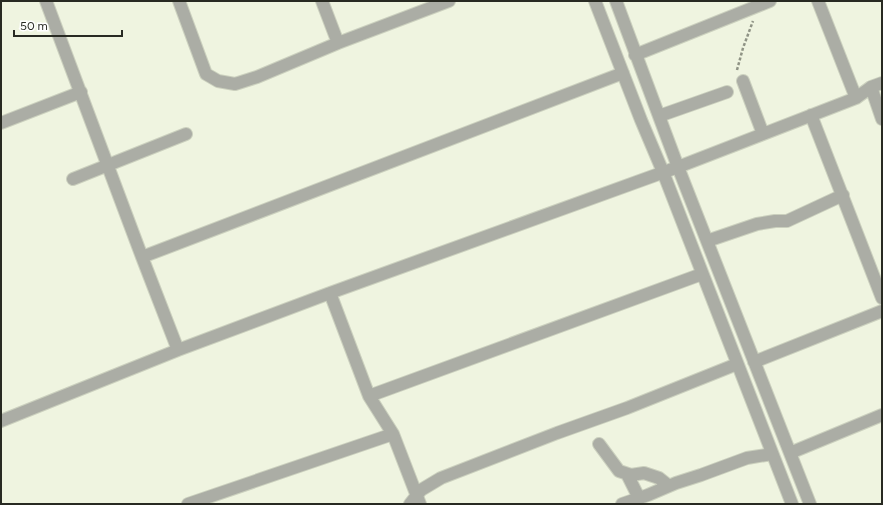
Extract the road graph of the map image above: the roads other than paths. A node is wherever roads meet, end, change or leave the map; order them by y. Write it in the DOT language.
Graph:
graph roads {
  1 [pos="46,1"];
  2 [pos="180,1"];
  3 [pos="322,1"];
  4 [pos="449,1"];
  5 [pos="595,1"];
  6 [pos="616,1"];
  7 [pos="818,1"];
  8 [pos="766,3"];
  9 [pos="338,43"];
  10 [pos="635,55"];
  11 [pos="622,73"];
  12 [pos="743,82"];
  13 [pos="876,85"];
  14 [pos="81,92"];
  15 [pos="727,92"];
  16 [pos="856,98"];
  17 [pos="811,115"];
  18 [pos="659,116"];
  19 [pos="882,119"];
  20 [pos="1,123"];
  21 [pos="186,134"];
  22 [pos="764,134"];
  23 [pos="108,164"];
  24 [pos="678,167"];
  25 [pos="663,172"];
  26 [pos="73,180"];
  27 [pos="843,195"];
  28 [pos="707,241"];
  29 [pos="142,257"];
  30 [pos="702,274"];
  31 [pos="330,293"];
  32 [pos="882,298"];
  33 [pos="882,310"];
  34 [pos="178,350"];
  35 [pos="754,362"];
  36 [pos="736,364"];
  37 [pos="369,396"];
  38 [pos="882,415"];
  39 [pos="1,420"];
  40 [pos="393,434"];
  41 [pos="599,444"];
  42 [pos="790,452"];
  43 [pos="772,454"];
  44 [pos="627,474"];
  45 [pos="669,486"];
  46 [pos="639,498"];
  47 [pos="416,501"];
  48 [pos="188,504"];
  49 [pos="622,504"];
  50 [pos="792,504"];
  51 [pos="810,504"];
  1 -- 14 [label="street"];
  2 -- 9 [label="street"];
  3 -- 9 [label="street"];
  4 -- 9 [label="street"];
  5 -- 11 [label="street"];
  6 -- 10 [label="street"];
  7 -- 16 [label="street"];
  8 -- 10 [label="street"];
  10 -- 18 [label="street"];
  11 -- 25 [label="street"];
  11 -- 29 [label="street"];
  12 -- 22 [label="street"];
  13 -- 16 [label="street"];
  13 -- 19 [label="street"];
  14 -- 20 [label="street"];
  14 -- 23 [label="street"];
  15 -- 18 [label="street"];
  16 -- 17 [label="street"];
  17 -- 22 [label="street"];
  17 -- 27 [label="street"];
  18 -- 24 [label="street"];
  21 -- 23 [label="street"];
  22 -- 24 [label="street"];
  23 -- 26 [label="street"];
  23 -- 29 [label="street"];
  24 -- 25 [label="street"];
  24 -- 28 [label="street"];
  25 -- 30 [label="street"];
  25 -- 31 [label="street"];
  27 -- 28 [label="street"];
  27 -- 32 [label="street"];
  28 -- 35 [label="street"];
  29 -- 34 [label="street"];
  30 -- 36 [label="street"];
  30 -- 37 [label="street"];
  31 -- 34 [label="street"];
  31 -- 37 [label="street"];
  33 -- 35 [label="street"];
  34 -- 39 [label="street"];
  35 -- 42 [label="street"];
  36 -- 43 [label="street"];
  36 -- 47 [label="street"];
  37 -- 40 [label="street"];
  38 -- 42 [label="street"];
  40 -- 47 [label="street"];
  40 -- 48 [label="street"];
  41 -- 44 [label="street"];
  42 -- 51 [label="street"];
  43 -- 45 [label="street"];
  43 -- 50 [label="street"];
  44 -- 45 [label="street"];
  44 -- 46 [label="street"];
  45 -- 46 [label="street"];
  46 -- 49 [label="street"];
}
